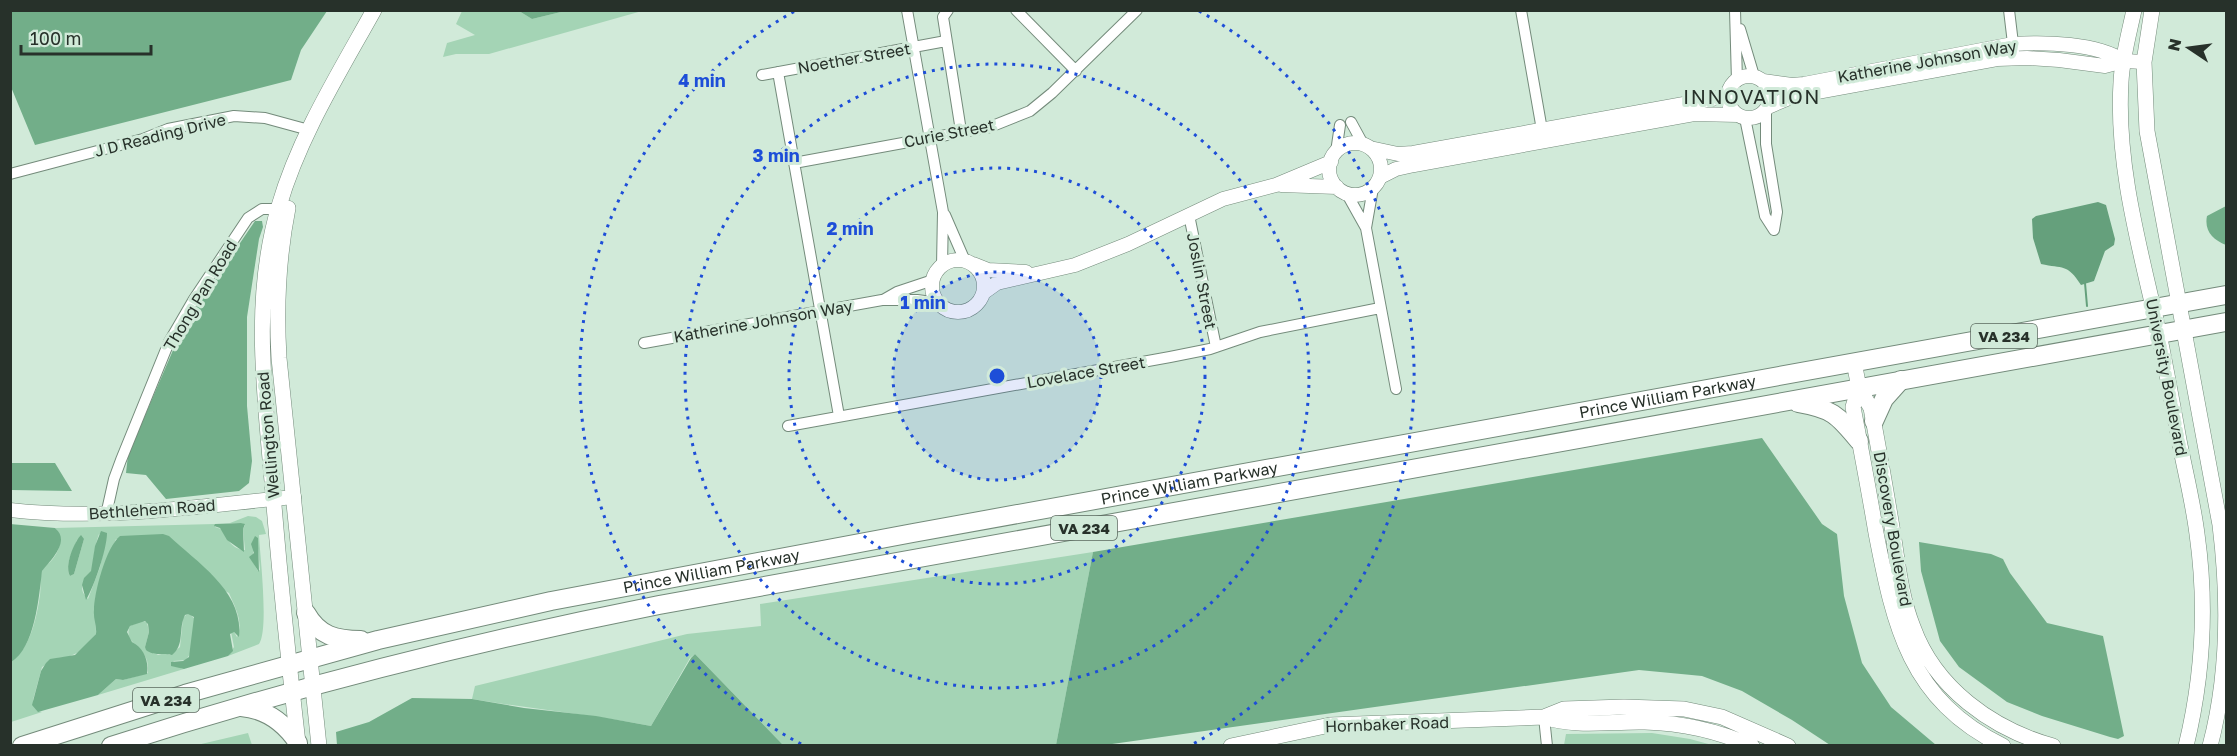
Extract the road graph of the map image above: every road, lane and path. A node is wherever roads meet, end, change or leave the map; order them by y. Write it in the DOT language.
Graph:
graph roads {
  1 [pos="375,10"];
  2 [pos="907,10"];
  3 [pos="948,10"];
  4 [pos="1016,10"];
  5 [pos="1137,10"];
  6 [pos="1521,10"];
  7 [pos="2009,10"];
  8 [pos="2134,10"];
  9 [pos="2152,10"];
  10 [pos="1735,12"];
  11 [pos="946,41"];
  12 [pos="914,47"];
  13 [pos="2014,51"];
  14 [pos="2124,61"];
  15 [pos="2144,62"];
  16 [pos="1076,71"];
  17 [pos="778,72"];
  18 [pos="762,75"];
  19 [pos="1759,79"];
  20 [pos="1737,81"];
  21 [pos="1728,96"];
  22 [pos="1767,109"];
  23 [pos="1742,116"];
  24 [pos="309,130"];
  25 [pos="1542,130"];
  26 [pos="962,131"];
  27 [pos="930,137"];
  28 [pos="1366,146"];
  29 [pos="1333,157"];
  30 [pos="794,163"];
  31 [pos="10,174"];
  32 [pos="1377,182"];
  33 [pos="1276,185"];
  34 [pos="1342,190"];
  35 [pos="283,209"];
  36 [pos="943,212"];
  37 [pos="1189,215"];
  38 [pos="1366,228"];
  39 [pos="969,263"];
  40 [pos="942,266"];
  41 [pos="1040,273"];
  42 [pos="933,280"];
  43 [pos="982,293"];
  44 [pos="2226,295"];
  45 [pos="882,300"];
  46 [pos="939,303"];
  47 [pos="2180,303"];
  48 [pos="1380,308"];
  49 [pos="2153,309"];
  50 [pos="820,312"];
  51 [pos="2226,322"];
  52 [pos="2184,329"];
  53 [pos="2159,334"];
  54 [pos="644,343"];
  55 [pos="1216,347"];
  56 [pos="1854,362"];
  57 [pos="1901,380"];
  58 [pos="1859,388"];
  59 [pos="1396,389"];
  60 [pos="1788,401"];
  61 [pos="839,416"];
  62 [pos="1874,421"];
  63 [pos="788,426"];
  64 [pos="1859,441"];
  65 [pos="294,497"];
  66 [pos="273,499"];
  67 [pos="10,510"];
  68 [pos="106,515"];
  69 [pos="306,613"];
  70 [pos="378,640"];
  71 [pos="311,659"];
  72 [pos="289,665"];
  73 [pos="313,685"];
  74 [pos="292,691"];
  75 [pos="1958,693"];
  76 [pos="1946,704"];
  77 [pos="236,707"];
  78 [pos="1545,717"];
  79 [pos="2190,726"];
  80 [pos="298,744"];
  81 [pos="22,746"];
  82 [pos="111,746"];
  83 [pos="319,746"];
  84 [pos="1231,746"];
  85 [pos="1547,746"];
  86 [pos="1752,746"];
  87 [pos="1788,746"];
  88 [pos="2004,746"];
  89 [pos="2053,746"];
  90 [pos="2178,746"];
  91 [pos="2186,746"];
  92 [pos="2210,746"];
  1 -- 24 [label="main road, Wellington Road"];
  2 -- 12 [label="street"];
  3 -- 11 [label="street"];
  4 -- 16 [label="street"];
  5 -- 16 [label="street, Curie Street"];
  6 -- 25 [label="street"];
  7 -- 13 [label="street"];
  8 -- 14 [label="main road, University Boulevard"];
  9 -- 15 [label="main road, University Boulevard"];
  10 -- 19 [label="street"];
  10 -- 20 [label="street"];
  11 -- 12 [label="street, Noether Street"];
  11 -- 26 [label="street"];
  12 -- 17 [label="street, Noether Street"];
  12 -- 27 [label="street"];
  13 -- 14 [label="street, Katherine Johnson Way"];
  13 -- 19 [label="street, Katherine Johnson Way"];
  13 -- 22 [label="street, Katherine Johnson Way"];
  14 -- 15 [label="street, Katherine Johnson Way"];
  14 -- 49 [label="main road, University Boulevard"];
  15 -- 47 [label="main road, University Boulevard"];
  16 -- 26 [label="street, Curie Street"];
  17 -- 18 [label="street, Noether Street"];
  17 -- 30 [label="street"];
  19 -- 20 [label="street"];
  19 -- 22 [label="street"];
  20 -- 21 [label="street"];
  21 -- 23 [label="street"];
  21 -- 25 [label="street"];
  22 -- 23 [label="street"];
  22 -- 23 [label="street"];
  23 -- 32 [label="street"];
  24 -- 31 [label="street, J D Reading Drive"];
  24 -- 35 [label="main road, Wellington Road"];
  25 -- 28 [label="street"];
  26 -- 27 [label="street, Curie Street"];
  27 -- 30 [label="street, Curie Street"];
  27 -- 36 [label="street"];
  28 -- 29 [label="street"];
  28 -- 29 [label="street"];
  28 -- 32 [label="street"];
  29 -- 33 [label="street"];
  29 -- 34 [label="street"];
  30 -- 50 [label="street"];
  32 -- 34 [label="street"];
  32 -- 38 [label="street"];
  33 -- 34 [label="street"];
  33 -- 37 [label="street"];
  34 -- 38 [label="street"];
  35 -- 65 [label="main road, Wellington Road"];
  35 -- 66 [label="main road, Wellington Road"];
  35 -- 68 [label="street, Thong Pan Road"];
  36 -- 39 [label="street"];
  36 -- 40 [label="street"];
  37 -- 41 [label="street"];
  37 -- 55 [label="street, Joslin Street"];
  38 -- 48 [label="street"];
  39 -- 40 [label="street"];
  39 -- 41 [label="street"];
  39 -- 43 [label="street"];
  40 -- 42 [label="street"];
  41 -- 43 [label="street"];
  42 -- 45 [label="street, Katherine Johnson Way"];
  42 -- 46 [label="street"];
  43 -- 46 [label="street"];
  44 -- 47 [label="highway, Prince William Parkway / VA 234"];
  45 -- 46 [label="street, Katherine Johnson Way"];
  45 -- 50 [label="street, Katherine Johnson Way"];
  47 -- 49 [label="highway, Prince William Parkway / VA 234"];
  47 -- 52 [label="main road, University Boulevard"];
  48 -- 55 [label="street, Lovelace Street"];
  48 -- 59 [label="street"];
  49 -- 53 [label="main road, University Boulevard"];
  49 -- 56 [label="highway, Prince William Parkway / VA 234"];
  50 -- 54 [label="street, Katherine Johnson Way"];
  50 -- 61 [label="street"];
  51 -- 52 [label="highway, Prince William Parkway / VA 234"];
  52 -- 53 [label="highway, Prince William Parkway / VA 234"];
  52 -- 92 [label="main road, University Boulevard"];
  53 -- 57 [label="highway, Prince William Parkway / VA 234"];
  53 -- 79 [label="main road, University Boulevard"];
  55 -- 61 [label="street, Lovelace Street"];
  56 -- 58 [label="main road, Discovery Boulevard"];
  56 -- 70 [label="highway, Prince William Parkway / VA 234"];
  57 -- 58 [label="highway, Prince William Parkway / VA 234"];
  57 -- 62 [label="highway"];
  58 -- 60 [label="highway, Prince William Parkway / VA 234"];
  58 -- 62 [label="main road, Discovery Boulevard"];
  58 -- 64 [label="main road, Discovery Boulevard"];
  60 -- 64 [label="highway"];
  60 -- 73 [label="highway, Prince William Parkway / VA 234"];
  61 -- 63 [label="street, Lovelace Street"];
  62 -- 75 [label="main road, Discovery Boulevard"];
  64 -- 76 [label="main road, Discovery Boulevard"];
  65 -- 66 [label="street, Bethlehem Road"];
  65 -- 69 [label="main road, Wellington Road"];
  66 -- 68 [label="street, Bethlehem Road"];
  66 -- 72 [label="main road, Wellington Road"];
  67 -- 68 [label="street, Bethlehem Road"];
  69 -- 70 [label="highway"];
  69 -- 71 [label="main road, Wellington Road"];
  70 -- 71 [label="highway, Prince William Parkway / VA 234"];
  71 -- 72 [label="highway, Prince William Parkway / VA 234"];
  71 -- 73 [label="main road, Wellington Road"];
  72 -- 74 [label="main road, Wellington Road"];
  72 -- 81 [label="highway, Prince William Parkway / VA 234"];
  73 -- 74 [label="highway, Prince William Parkway / VA 234"];
  73 -- 83 [label="main road, Wellington Road"];
  74 -- 77 [label="highway, Prince William Parkway / VA 234"];
  74 -- 80 [label="main road, Wellington Road"];
  75 -- 76 [label="main road"];
  75 -- 89 [label="main road, Discovery Boulevard"];
  76 -- 88 [label="main road, Discovery Boulevard"];
  77 -- 80 [label="highway"];
  77 -- 82 [label="highway, Prince William Parkway / VA 234"];
  78 -- 84 [label="main road, Hornbaker Road"];
  78 -- 85 [label="street"];
  78 -- 86 [label="main road, Hornbaker Road"];
  78 -- 87 [label="main road, Hornbaker Road"];
  79 -- 90 [label="main road"];
  79 -- 91 [label="main road, University Boulevard"];
}
